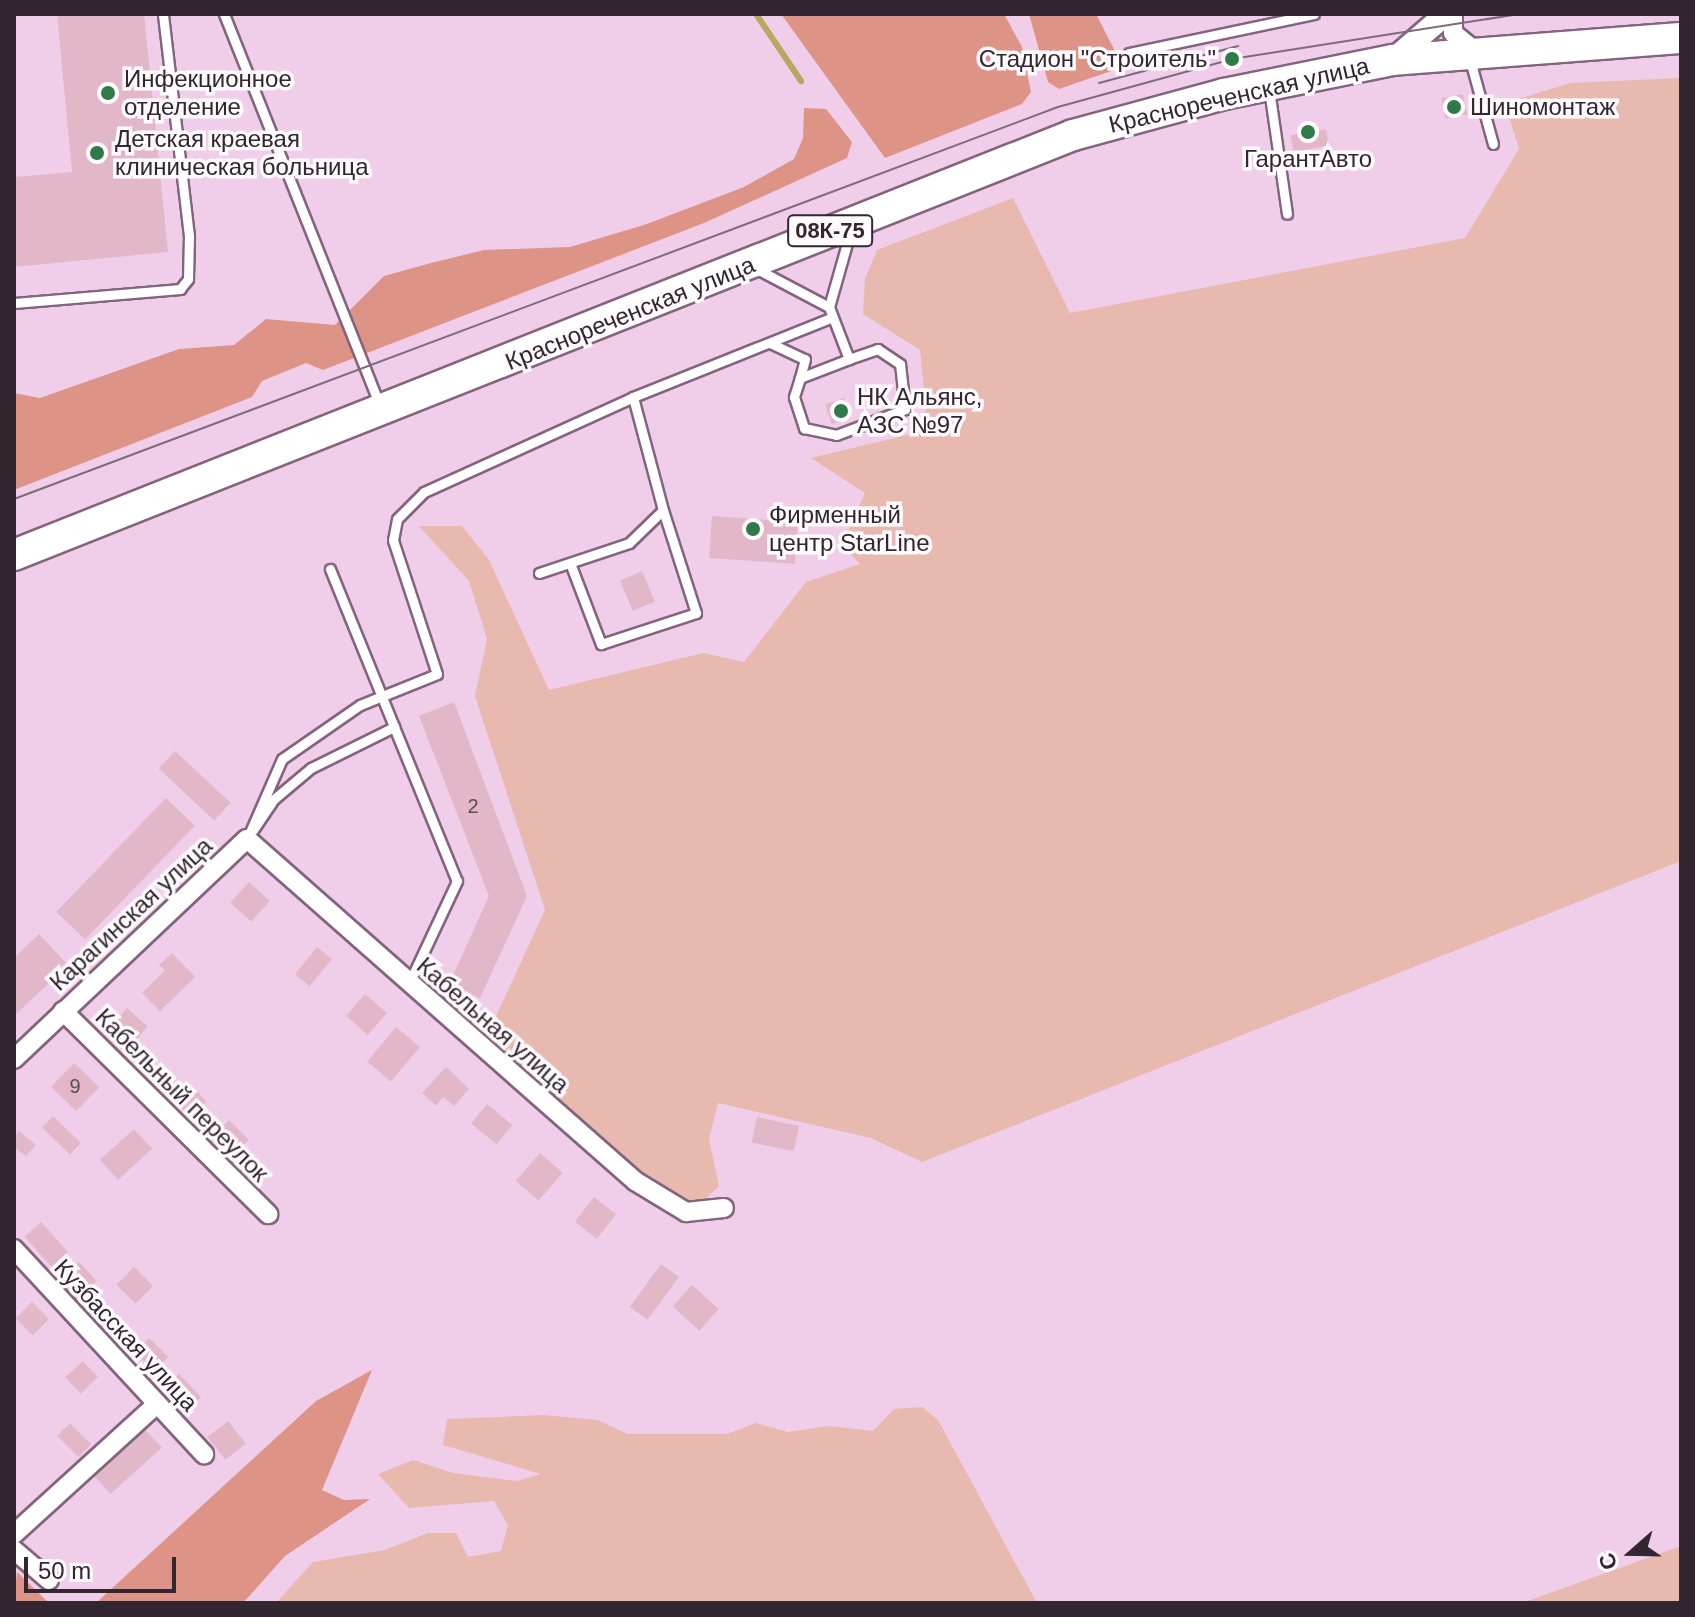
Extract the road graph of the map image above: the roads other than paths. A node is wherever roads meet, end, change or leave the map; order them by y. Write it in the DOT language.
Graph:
graph roads {
  1 [pos="163,14"];
  2 [pos="224,14"];
  3 [pos="1314,14"];
  4 [pos="1446,14"];
  5 [pos="1453,14"];
  6 [pos="1681,38"];
  7 [pos="1473,52"];
  8 [pos="1129,53"];
  9 [pos="1393,60"];
  10 [pos="1269,85"];
  11 [pos="1493,144"];
  12 [pos="1287,214"];
  13 [pos="853,221"];
  14 [pos="749,265"];
  15 [pos="14,303"];
  16 [pos="829,307"];
  17 [pos="833,317"];
  18 [pos="770,343"];
  19 [pos="849,359"];
  20 [pos="800,378"];
  21 [pos="633,397"];
  22 [pos="383,413"];
  23 [pos="663,510"];
  24 [pos="14,555"];
  25 [pos="570,563"];
  26 [pos="330,569"];
  27 [pos="539,573"];
  28 [pos="381,695"];
  29 [pos="394,727"];
  30 [pos="247,839"];
  31 [pos="409,984"];
  32 [pos="63,1011"];
  33 [pos="14,1059"];
  34 [pos="724,1208"];
  35 [pos="268,1214"];
  36 [pos="14,1249"];
  37 [pos="157,1404"];
  38 [pos="204,1454"];
  39 [pos="14,1534"];
  40 [pos="14,1550"];
  41 [pos="49,1580"];
  1 -- 15 [label="lane"];
  2 -- 22 [label="lane"];
  3 -- 8 [label="lane"];
  4 -- 9 [label="street"];
  5 -- 7 [label="street"];
  6 -- 7 [label="main road, Краснореченская улица / 08К-75"];
  7 -- 9 [label="main road, Краснореченская улица / 08К-75"];
  7 -- 11 [label="lane"];
  9 -- 10 [label="main road, Краснореченская улица / 08К-75"];
  10 -- 12 [label="lane"];
  10 -- 13 [label="main road, Краснореченская улица / 08К-75"];
  13 -- 14 [label="main road, Краснореченская улица / 08К-75"];
  13 -- 16 [label="lane"];
  14 -- 16 [label="lane"];
  14 -- 22 [label="main road, Краснореченская улица / 08К-75"];
  16 -- 17 [label="lane"];
  17 -- 18 [label="lane"];
  17 -- 19 [label="lane"];
  18 -- 20 [label="lane"];
  18 -- 21 [label="lane"];
  19 -- 20 [label="lane"];
  19 -- 20 [label="lane"];
  21 -- 23 [label="lane"];
  21 -- 28 [label="lane"];
  22 -- 24 [label="main road, Краснореченская улица / 08К-75"];
  23 -- 25 [label="lane"];
  23 -- 25 [label="lane"];
  25 -- 27 [label="lane"];
  26 -- 28 [label="lane"];
  28 -- 29 [label="lane"];
  28 -- 30 [label="lane"];
  29 -- 30 [label="lane"];
  29 -- 31 [label="lane"];
  30 -- 31 [label="street, Кабельная улица"];
  30 -- 32 [label="street, Карагинская улица"];
  31 -- 34 [label="street, Кабельная улица"];
  32 -- 33 [label="street, Карагинская улица"];
  32 -- 35 [label="street, Кабельный переулок"];
  36 -- 37 [label="street, Кузбасская улица"];
  37 -- 38 [label="street, Кузбасская улица"];
  37 -- 39 [label="street"];
  40 -- 41 [label="street"];
}
